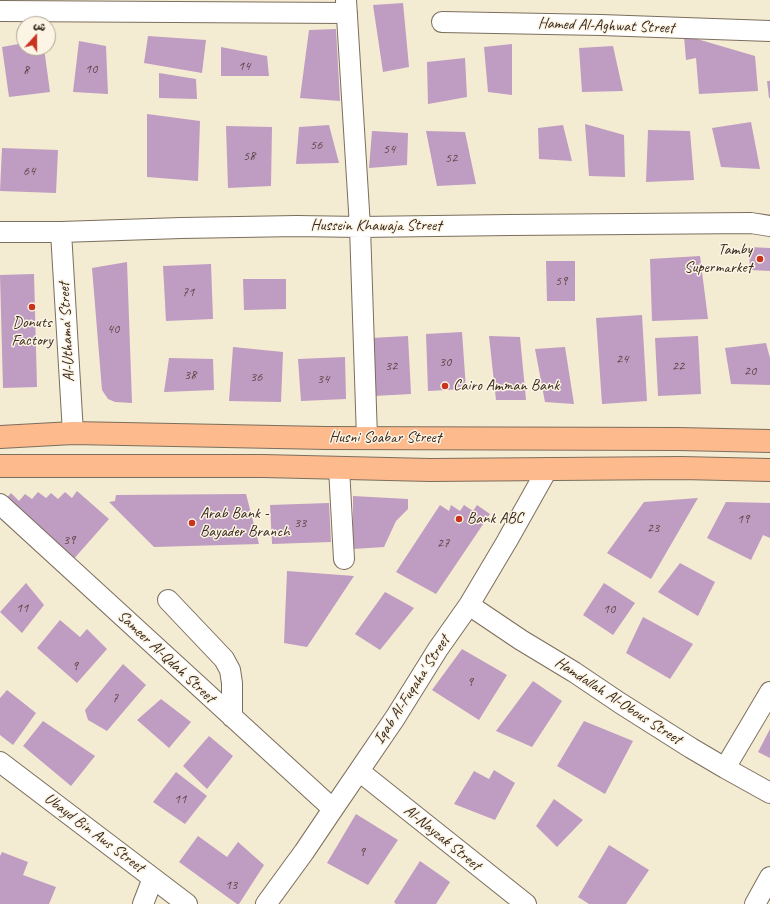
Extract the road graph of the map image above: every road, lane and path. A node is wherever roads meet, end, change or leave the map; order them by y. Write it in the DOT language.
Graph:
graph roads {
  1 [pos="346,7"];
  2 [pos="0,11"];
  3 [pos="442,22"];
  4 [pos="770,31"];
  5 [pos="770,216"];
  6 [pos="761,225"];
  7 [pos="360,227"];
  8 [pos="0,232"];
  9 [pos="61,232"];
  10 [pos="73,433"];
  11 [pos="0,437"];
  12 [pos="367,438"];
  13 [pos="678,439"];
  14 [pos="770,441"];
  15 [pos="0,466"];
  16 [pos="339,468"];
  17 [pos="548,468"];
  18 [pos="681,468"];
  19 [pos="770,470"];
  20 [pos="0,504"];
  21 [pos="344,559"];
  22 [pos="168,600"];
  23 [pos="469,605"];
  24 [pos="770,692"];
  25 [pos="232,718"];
  26 [pos="0,763"];
  27 [pos="725,768"];
  28 [pos="359,771"];
  29 [pos="770,793"];
  30 [pos="333,809"];
  31 [pos="770,877"];
  32 [pos="153,878"];
  33 [pos="143,904"];
  34 [pos="187,904"];
  35 [pos="266,904"];
  36 [pos="526,904"];
  37 [pos="755,904"];
  1 -- 2 [label="street"];
  1 -- 7 [label="street"];
  3 -- 4 [label="street, Hamed Al-Aghwat Street"];
  5 -- 6 [label="street, Hussein Khawaja Street"];
  6 -- 7 [label="street, Hussein Khawaja Street"];
  7 -- 9 [label="street, Hussein Khawaja Street"];
  7 -- 12 [label="street"];
  8 -- 9 [label="street, Hussein Khawaja Street"];
  9 -- 10 [label="street, Al-Uthama' Street"];
  10 -- 11 [label="main road, Husni Soabar Street"];
  10 -- 12 [label="main road, Husni Soabar Street"];
  12 -- 13 [label="main road, Husni Soabar Street"];
  13 -- 14 [label="main road, Husni Soabar Street"];
  13 -- 18 [label="main road"];
  15 -- 16 [label="main road, Husni Soabar Street"];
  16 -- 17 [label="main road, Husni Soabar Street"];
  16 -- 21 [label="street"];
  17 -- 18 [label="main road, Husni Soabar Street"];
  17 -- 23 [label="street, Iqab Al-Fuqaha' Street"];
  18 -- 19 [label="main road, Husni Soabar Street"];
  20 -- 25 [label="street, Sameer Al-Qdah Street"];
  22 -- 25 [label="street"];
  23 -- 27 [label="street, Hamdallah Al-Obous Street"];
  23 -- 28 [label="street, Iqab Al-Fuqaha' Street"];
  24 -- 27 [label="street"];
  25 -- 30 [label="street, Sameer Al-Qdah Street"];
  26 -- 32 [label="street, Ubayd Bin Aws Street"];
  27 -- 29 [label="street, Hamdallah Al-Obous Street"];
  28 -- 30 [label="street, Iqab Al-Fuqaha' Street"];
  28 -- 36 [label="street, Al-Nayzak Street"];
  30 -- 35 [label="street, Iqab Al-Fuqaha' Street"];
  31 -- 37 [label="street"];
  32 -- 33 [label="street"];
  32 -- 34 [label="street, Ubayd Bin Aws Street"];
}
